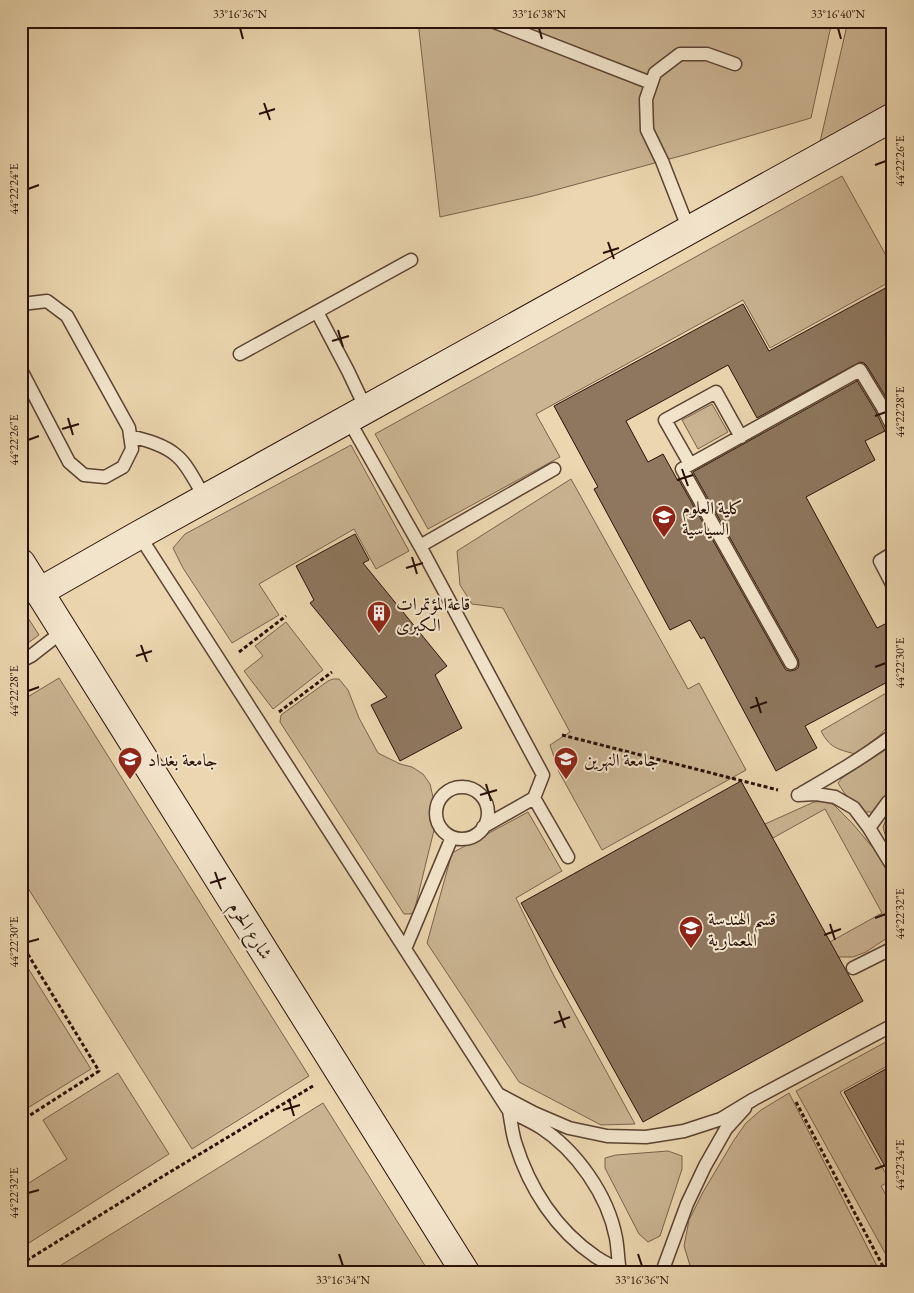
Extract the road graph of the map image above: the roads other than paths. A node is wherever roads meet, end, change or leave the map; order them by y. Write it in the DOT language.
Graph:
graph roads {
  1 [pos="492,21"];
  2 [pos="735,64"];
  3 [pos="651,83"];
  4 [pos="893,117"];
  5 [pos="689,230"];
  6 [pos="411,260"];
  7 [pos="21,306"];
  8 [pos="317,312"];
  9 [pos="240,354"];
  10 [pos="21,370"];
  11 [pos="357,414"];
  12 [pos="893,428"];
  13 [pos="130,436"];
  14 [pos="741,437"];
  15 [pos="690,464"];
  16 [pos="554,469"];
  17 [pos="205,498"];
  18 [pos="139,535"];
  19 [pos="420,546"];
  20 [pos="893,553"];
  21 [pos="21,563"];
  22 [pos="893,586"];
  23 [pos="39,592"];
  24 [pos="63,631"];
  25 [pos="21,661"];
  26 [pos="791,663"];
  27 [pos="893,735"];
  28 [pos="534,798"];
  29 [pos="893,798"];
  30 [pos="483,827"];
  31 [pos="869,828"];
  32 [pos="452,837"];
  33 [pos="568,857"];
  34 [pos="893,867"];
  35 [pos="893,948"];
  36 [pos="405,949"];
  37 [pos="853,968"];
  38 [pos="893,1025"];
  39 [pos="498,1094"];
  40 [pos="754,1099"];
  41 [pos="509,1111"];
  42 [pos="620,1271"];
  43 [pos="465,1272"];
  44 [pos="662,1272"];
  1 -- 3 [label="lane"];
  2 -- 3 [label="lane"];
  3 -- 5 [label="lane"];
  4 -- 5 [label="street"];
  5 -- 11 [label="street"];
  6 -- 8 [label="lane"];
  7 -- 13 [label="lane"];
  8 -- 9 [label="lane"];
  8 -- 11 [label="lane"];
  10 -- 13 [label="lane"];
  11 -- 17 [label="street"];
  11 -- 19 [label="lane"];
  12 -- 14 [label="lane"];
  13 -- 17 [label="lane"];
  14 -- 15 [label="lane"];
  14 -- 15 [label="lane"];
  15 -- 26 [label="lane"];
  16 -- 19 [label="lane"];
  17 -- 18 [label="street"];
  18 -- 23 [label="street"];
  18 -- 36 [label="lane"];
  19 -- 28 [label="lane"];
  20 -- 22 [label="lane"];
  21 -- 23 [label="street, شارع الحرم"];
  23 -- 24 [label="street, شارع الحرم"];
  24 -- 25 [label="lane"];
  24 -- 43 [label="street, شارع الحرم"];
  27 -- 31 [label="lane"];
  28 -- 30 [label="lane"];
  28 -- 33 [label="lane"];
  29 -- 31 [label="lane"];
  30 -- 32 [label="lane"];
  30 -- 32 [label="lane"];
  31 -- 34 [label="lane"];
  32 -- 36 [label="lane"];
  35 -- 37 [label="lane"];
  36 -- 39 [label="lane"];
  38 -- 40 [label="lane"];
  39 -- 40 [label="lane"];
  39 -- 41 [label="lane"];
  40 -- 44 [label="lane"];
  41 -- 42 [label="lane"];
  41 -- 42 [label="lane"];
}
